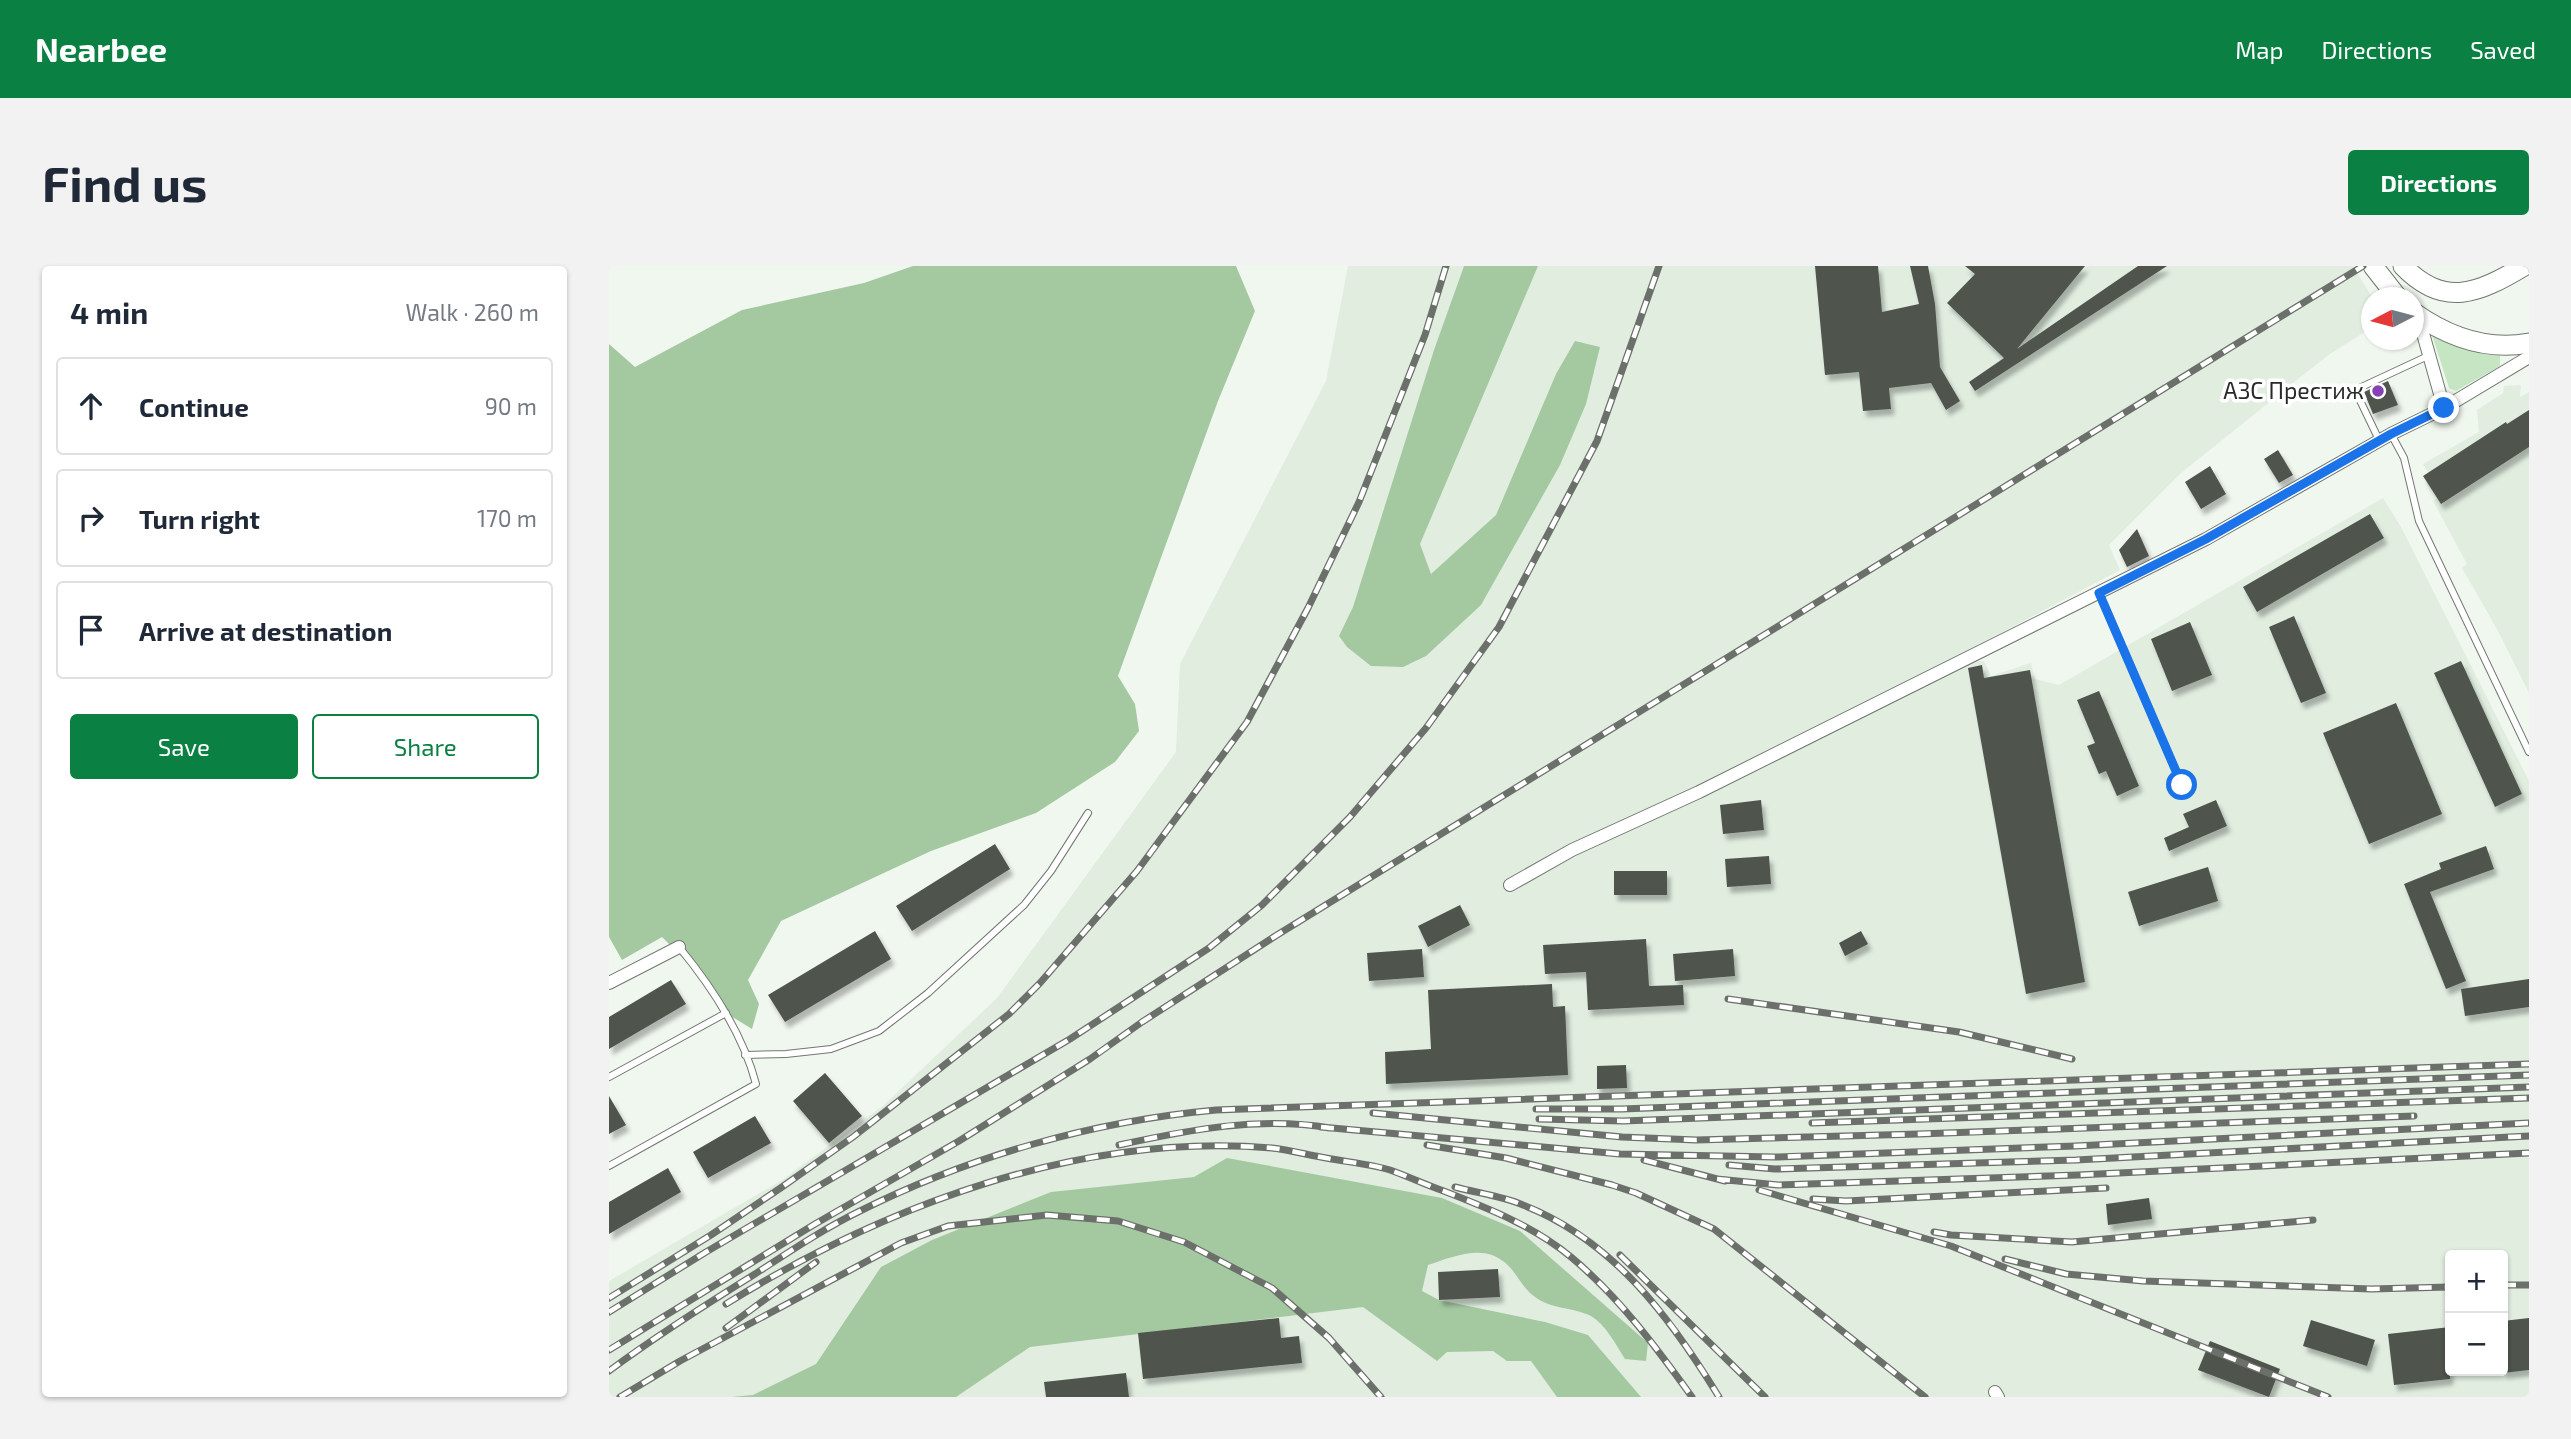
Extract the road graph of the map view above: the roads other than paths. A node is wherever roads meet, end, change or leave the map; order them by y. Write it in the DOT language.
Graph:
graph roads {
  1 [pos="2373,266"];
  2 [pos="2403,266"];
  3 [pos="2524,266"];
  4 [pos="2389,287"];
  5 [pos="2424,319"];
  6 [pos="2424,336"];
  7 [pos="2529,343"];
  8 [pos="2430,355"];
  9 [pos="2529,356"];
  10 [pos="2444,408"];
  11 [pos="2391,434"];
  12 [pos="2379,441"];
  13 [pos="2099,593"];
  14 [pos="2529,752"];
  15 [pos="2182,785"];
  16 [pos="1088,813"];
  17 [pos="1510,885"];
  18 [pos="679,947"];
  19 [pos="609,984"];
  20 [pos="726,1013"];
  21 [pos="745,1055"];
  22 [pos="609,1077"];
  23 [pos="609,1166"];
  1 -- 4 [label="main road"];
  2 -- 3 [label="main road"];
  5 -- 7 [label="main road"];
  6 -- 8 [label="street"];
  8 -- 10 [label="street"];
  8 -- 12 [label="lane"];
  9 -- 10 [label="street"];
  10 -- 11 [label="street"];
  11 -- 12 [label="street"];
  11 -- 14 [label="lane"];
  12 -- 13 [label="street"];
  13 -- 15 [label="lane"];
  13 -- 17 [label="street"];
  16 -- 21 [label="lane"];
  18 -- 19 [label="street"];
  18 -- 20 [label="lane"];
  20 -- 21 [label="lane"];
  20 -- 22 [label="lane"];
  21 -- 23 [label="lane"];
}
